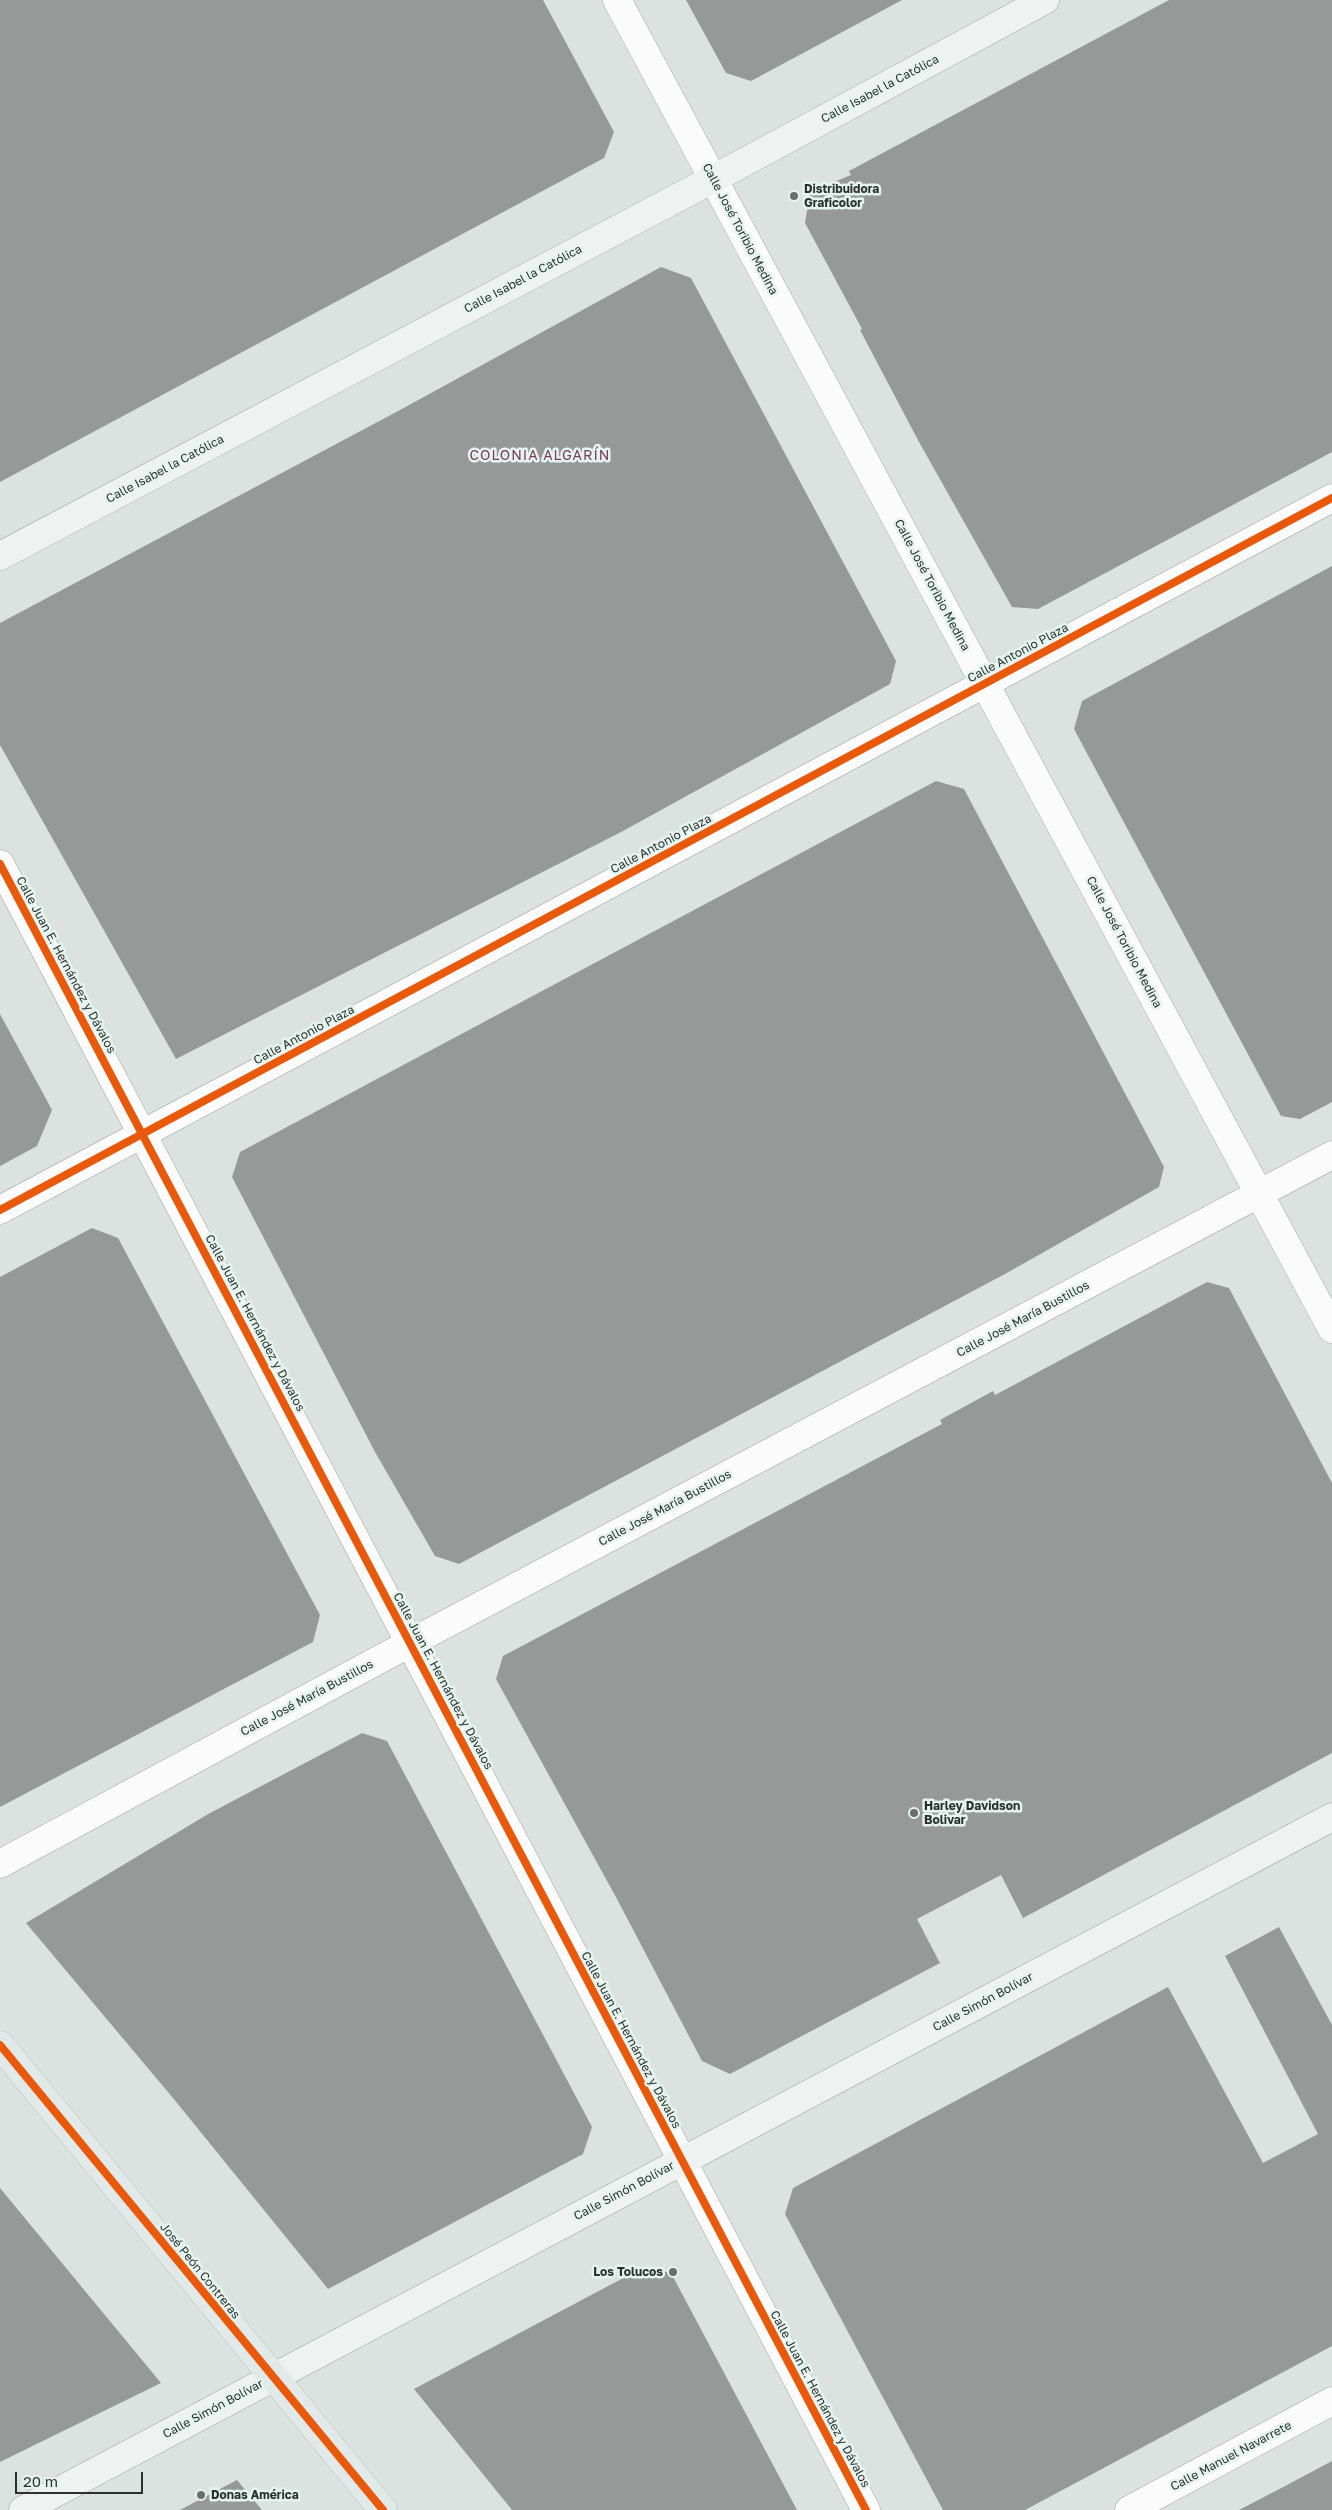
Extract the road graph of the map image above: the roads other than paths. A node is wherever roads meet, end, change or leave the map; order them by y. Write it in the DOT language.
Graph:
graph roads {
  1 [pos="617,0"];
  2 [pos="1045,0"];
  3 [pos="714,179"];
  4 [pos="1332,498"];
  5 [pos="0,556"];
  6 [pos="984,684"];
  7 [pos="0,864"];
  8 [pos="142,1134"];
  9 [pos="1332,1155"];
  10 [pos="1260,1194"];
  11 [pos="0,1210"];
  12 [pos="1332,1329"];
  13 [pos="410,1643"];
  14 [pos="1332,1817"];
  15 [pos="0,1864"];
  16 [pos="0,2045"];
  17 [pos="682,2161"];
  18 [pos="273,2377"];
  19 [pos="1332,2401"];
  20 [pos="24,2510"];
  21 [pos="383,2510"];
  22 [pos="866,2510"];
  23 [pos="1129,2510"];
  1 -- 3 [label="street, Calle José Toribio Medina"];
  2 -- 3 [label="street, Calle Isabel la Católica"];
  3 -- 5 [label="street, Calle Isabel la Católica"];
  3 -- 6 [label="street, Calle José Toribio Medina"];
  4 -- 6 [label="street, Calle Antonio Plaza"];
  6 -- 8 [label="street, Calle Antonio Plaza"];
  6 -- 10 [label="street, Calle José Toribio Medina"];
  7 -- 8 [label="street, Calle Juan E. Hernández y Dávalos"];
  8 -- 11 [label="street, Calle Antonio Plaza"];
  8 -- 13 [label="street, Calle Juan E. Hernández y Dávalos"];
  9 -- 10 [label="street, Calle José María Bustillos"];
  10 -- 12 [label="street, Calle José Toribio Medina"];
  10 -- 13 [label="street, Calle José María Bustillos"];
  13 -- 15 [label="street, Calle José María Bustillos"];
  13 -- 17 [label="street, Calle Juan E. Hernández y Dávalos"];
  14 -- 17 [label="street, Calle Simón Bolívar"];
  16 -- 18 [label="main road, José Peón Contreras"];
  17 -- 18 [label="street, Calle Simón Bolívar"];
  17 -- 22 [label="street, Calle Juan E. Hernández y Dávalos"];
  18 -- 20 [label="street, Calle Simón Bolívar"];
  18 -- 21 [label="main road, José Peón Contreras"];
  19 -- 23 [label="street, Calle Manuel Navarrete"];
}
